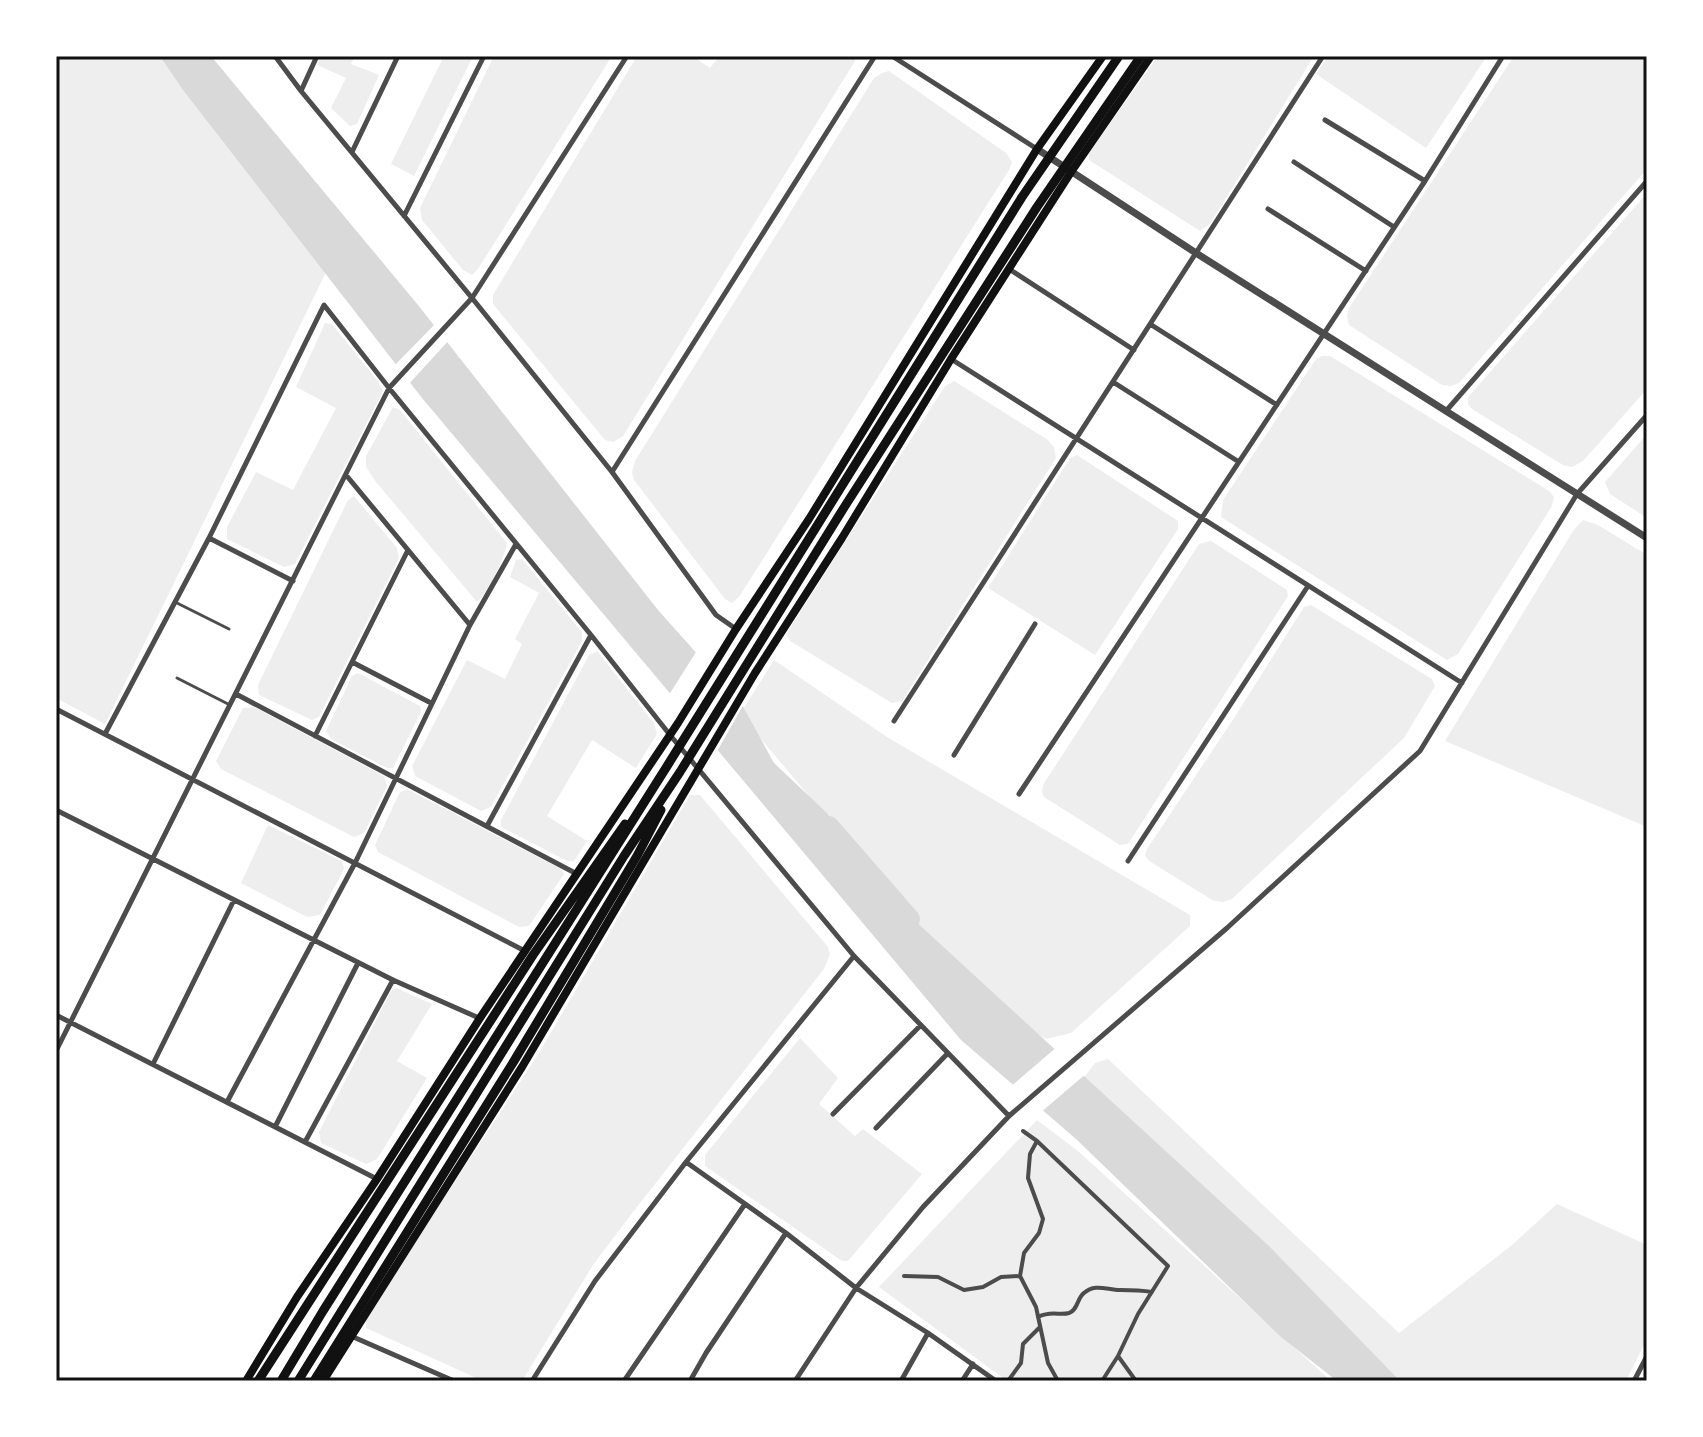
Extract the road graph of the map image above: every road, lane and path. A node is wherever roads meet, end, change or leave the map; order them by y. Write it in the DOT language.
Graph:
graph roads {
  1 [pos="275,56"];
  2 [pos="317,56"];
  3 [pos="398,56"];
  4 [pos="484,56"];
  5 [pos="627,56"];
  6 [pos="875,56"];
  7 [pos="892,56"];
  8 [pos="1103,56"];
  9 [pos="1119,56"];
  10 [pos="1141,56"];
  11 [pos="1151,56"];
  12 [pos="1323,56"];
  13 [pos="1503,56"];
  14 [pos="301,91"];
  15 [pos="1325,120"];
  16 [pos="1037,149"];
  17 [pos="352,152"];
  18 [pos="1294,162"];
  19 [pos="1071,172"];
  20 [pos="1425,181"];
  21 [pos="1647,181"];
  22 [pos="1268,209"];
  23 [pos="404,216"];
  24 [pos="1394,227"];
  25 [pos="1196,253"];
  26 [pos="1009,269"];
  27 [pos="1366,271"];
  28 [pos="472,298"];
  29 [pos="1150,324"];
  30 [pos="1324,333"];
  31 [pos="1134,350"];
  32 [pos="951,359"];
  33 [pos="1113,382"];
  34 [pos="389,388"];
  35 [pos="1277,405"];
  36 [pos="1446,411"];
  37 [pos="1647,415"];
  38 [pos="1076,439"];
  39 [pos="1239,462"];
  40 [pos="612,472"];
  41 [pos="346,475"];
  42 [pos="1577,494"];
  43 [pos="1202,518"];
  44 [pos="209,538"];
  45 [pos="1647,538"];
  46 [pos="516,544"];
  47 [pos="408,550"];
  48 [pos="293,581"];
  49 [pos="1308,586"];
  50 [pos="175,602"];
  51 [pos="1035,624"];
  52 [pos="470,625"];
  53 [pos="229,629"];
  54 [pos="736,629"];
  55 [pos="591,635"];
  56 [pos="352,662"];
  57 [pos="177,678"];
  58 [pos="1462,683"];
  59 [pos="236,694"];
  60 [pos="431,703"];
  61 [pos="230,705"];
  62 [pos="56,709"];
  63 [pos="894,721"];
  64 [pos="105,734"];
  65 [pos="670,735"];
  66 [pos="315,736"];
  67 [pos="954,755"];
  68 [pos="669,763"];
  69 [pos="699,768"];
  70 [pos="680,772"];
  71 [pos="395,777"];
  72 [pos="193,780"];
  73 [pos="1019,794"];
  74 [pos="57,813"];
  75 [pos="487,826"];
  76 [pos="153,858"];
  77 [pos="1128,861"];
  78 [pos="355,863"];
  79 [pos="578,874"];
  80 [pos="234,900"];
  81 [pos="313,940"];
  82 [pos="526,951"];
  83 [pos="854,956"];
  84 [pos="358,963"];
  85 [pos="393,980"];
  86 [pos="56,1015"];
  87 [pos="480,1018"];
  88 [pos="70,1022"];
  89 [pos="921,1025"];
  90 [pos="56,1051"];
  91 [pos="948,1053"];
  92 [pos="152,1064"];
  93 [pos="227,1102"];
  94 [pos="833,1114"];
  95 [pos="1009,1116"];
  96 [pos="275,1127"];
  97 [pos="876,1128"];
  98 [pos="1023,1131"];
  99 [pos="1037,1141"];
  100 [pos="305,1142"];
  101 [pos="686,1162"];
  102 [pos="377,1179"];
  103 [pos="745,1204"];
  104 [pos="786,1233"];
  105 [pos="904,1276"];
  106 [pos="1020,1276"];
  107 [pos="856,1288"];
  108 [pos="1152,1292"];
  109 [pos="1038,1317"];
  110 [pos="1040,1327"];
  111 [pos="928,1333"];
  112 [pos="351,1336"];
  113 [pos="1118,1356"];
  114 [pos="1647,1356"];
  115 [pos="973,1364"];
  116 [pos="246,1381"];
  117 [pos="258,1381"];
  118 [pos="281,1381"];
  119 [pos="298,1381"];
  120 [pos="314,1381"];
  121 [pos="323,1381"];
  122 [pos="454,1381"];
  123 [pos="532,1381"];
  124 [pos="624,1381"];
  125 [pos="690,1381"];
  126 [pos="795,1381"];
  127 [pos="901,1381"];
  128 [pos="962,1381"];
  129 [pos="996,1381"];
  130 [pos="1008,1381"];
  131 [pos="1058,1381"];
  132 [pos="1102,1381"];
  133 [pos="1136,1381"];
  134 [pos="1634,1381"];
  1 -- 14 [label="street"];
  2 -- 14 [label="street"];
  3 -- 17 [label="street"];
  4 -- 23 [label="street"];
  5 -- 28 [label="street"];
  6 -- 40 [label="street"];
  7 -- 16 [label="street"];
  8 -- 16 [label="main road"];
  9 -- 68 [label="highway"];
  10 -- 70 [label="highway"];
  11 -- 19 [label="main road"];
  12 -- 25 [label="street"];
  13 -- 20 [label="street"];
  14 -- 17 [label="street"];
  15 -- 20 [label="street"];
  16 -- 19 [label="street"];
  16 -- 54 [label="main road"];
  17 -- 23 [label="street"];
  18 -- 24 [label="street"];
  19 -- 25 [label="street"];
  19 -- 26 [label="main road"];
  20 -- 24 [label="street"];
  21 -- 36 [label="street"];
  22 -- 27 [label="street"];
  23 -- 28 [label="street"];
  24 -- 27 [label="street"];
  25 -- 29 [label="street"];
  25 -- 30 [label="street"];
  26 -- 31 [label="street"];
  26 -- 32 [label="main road"];
  27 -- 30 [label="street"];
  28 -- 34 [label="street"];
  28 -- 40 [label="street"];
  29 -- 31 [label="street"];
  29 -- 35 [label="street"];
  30 -- 35 [label="street"];
  30 -- 36 [label="street"];
  31 -- 33 [label="street"];
  32 -- 38 [label="street"];
  32 -- 69 [label="main road"];
  33 -- 38 [label="street"];
  33 -- 39 [label="street"];
  34 -- 41 [label="street"];
  34 -- 44 [label="street"];
  34 -- 46 [label="street"];
  35 -- 39 [label="street"];
  36 -- 42 [label="street"];
  37 -- 42 [label="street"];
  38 -- 43 [label="street"];
  38 -- 63 [label="street"];
  39 -- 43 [label="street"];
  40 -- 54 [label="street"];
  41 -- 47 [label="street"];
  41 -- 48 [label="street"];
  42 -- 45 [label="street"];
  42 -- 58 [label="street"];
  43 -- 49 [label="street"];
  43 -- 73 [label="street"];
  44 -- 48 [label="street"];
  44 -- 50 [label="street"];
  46 -- 52 [label="street"];
  46 -- 55 [label="street"];
  47 -- 52 [label="street"];
  47 -- 56 [label="street"];
  48 -- 59 [label="street"];
  49 -- 58 [label="street"];
  49 -- 77 [label="street"];
  50 -- 53 [label="lane"];
  50 -- 64 [label="street"];
  51 -- 67 [label="street"];
  52 -- 60 [label="street"];
  54 -- 65 [label="main road"];
  55 -- 65 [label="street"];
  55 -- 75 [label="street"];
  56 -- 60 [label="street"];
  56 -- 66 [label="street"];
  57 -- 61 [label="lane"];
  58 -- 95 [label="street"];
  59 -- 61 [label="street"];
  59 -- 66 [label="street"];
  60 -- 71 [label="street"];
  61 -- 72 [label="street"];
  62 -- 64 [label="street"];
  64 -- 72 [label="street"];
  65 -- 69 [label="street"];
  65 -- 79 [label="main road"];
  66 -- 71 [label="street"];
  68 -- 117 [label="highway"];
  68 -- 118 [label="highway"];
  69 -- 83 [label="street"];
  69 -- 112 [label="main road"];
  70 -- 119 [label="highway"];
  70 -- 120 [label="highway"];
  71 -- 75 [label="street"];
  71 -- 78 [label="street"];
  72 -- 76 [label="street"];
  72 -- 78 [label="street"];
  74 -- 76 [label="street"];
  75 -- 79 [label="street"];
  76 -- 80 [label="street"];
  76 -- 88 [label="street"];
  78 -- 81 [label="street"];
  78 -- 82 [label="street"];
  79 -- 82 [label="main road"];
  80 -- 81 [label="street"];
  80 -- 92 [label="street"];
  81 -- 84 [label="street"];
  81 -- 93 [label="street"];
  82 -- 87 [label="main road"];
  83 -- 89 [label="street"];
  83 -- 101 [label="street"];
  84 -- 85 [label="street"];
  84 -- 96 [label="street"];
  85 -- 87 [label="street"];
  85 -- 100 [label="street"];
  86 -- 88 [label="street"];
  87 -- 102 [label="main road"];
  88 -- 90 [label="street"];
  88 -- 92 [label="street"];
  89 -- 91 [label="street"];
  89 -- 94 [label="street"];
  91 -- 95 [label="street"];
  91 -- 97 [label="street"];
  92 -- 93 [label="street"];
  93 -- 96 [label="street"];
  95 -- 107 [label="street"];
  96 -- 100 [label="street"];
  98 -- 99 [label="street"];
  99 -- 106 [label="street"];
  99 -- 108 [label="street"];
  100 -- 102 [label="street"];
  101 -- 103 [label="street"];
  101 -- 123 [label="street"];
  102 -- 116 [label="main road"];
  103 -- 104 [label="street"];
  103 -- 124 [label="street"];
  104 -- 107 [label="street"];
  104 -- 125 [label="street"];
  105 -- 106 [label="street"];
  106 -- 109 [label="street"];
  107 -- 111 [label="street"];
  107 -- 126 [label="street"];
  108 -- 109 [label="street"];
  108 -- 113 [label="street"];
  109 -- 110 [label="street"];
  110 -- 130 [label="street"];
  110 -- 131 [label="street"];
  111 -- 115 [label="street"];
  111 -- 127 [label="street"];
  112 -- 121 [label="main road"];
  112 -- 122 [label="street"];
  113 -- 132 [label="street"];
  113 -- 133 [label="street"];
  114 -- 134 [label="street"];
  115 -- 128 [label="street"];
  115 -- 129 [label="street"];
}
